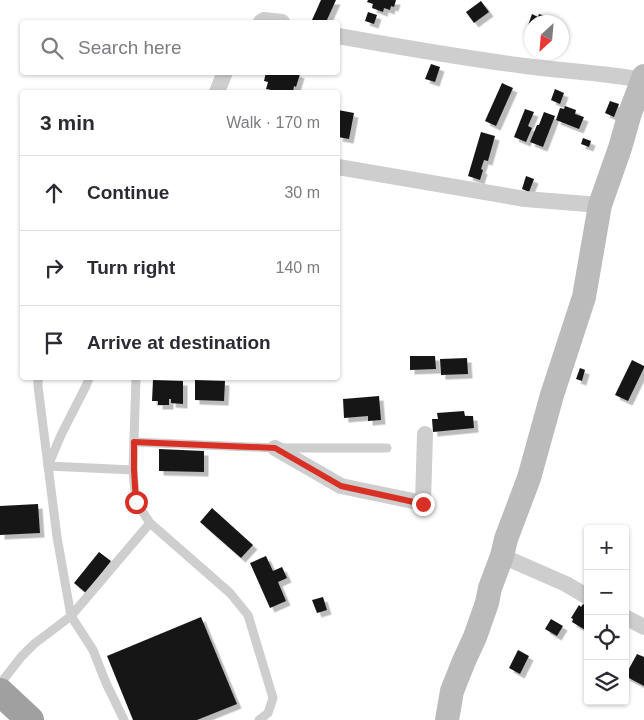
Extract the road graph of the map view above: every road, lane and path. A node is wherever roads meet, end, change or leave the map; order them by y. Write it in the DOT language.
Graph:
graph roads {
  1 [pos="340,36"];
  2 [pos="224,75"];
  3 [pos="643,78"];
  4 [pos="218,90"];
  5 [pos="340,167"];
  6 [pos="600,205"];
  7 [pos="38,380"];
  8 [pos="88,380"];
  9 [pos="136,380"];
  10 [pos="425,434"];
  11 [pos="134,442"];
  12 [pos="275,448"];
  13 [pos="387,448"];
  14 [pos="48,466"];
  15 [pos="134,470"];
  16 [pos="150,523"];
  17 [pos="502,556"];
  18 [pos="584,595"];
  19 [pos="71,616"];
  20 [pos="629,619"];
  21 [pos="644,627"];
  22 [pos="0,684"];
  23 [pos="0,692"];
  24 [pos="30,720"];
  25 [pos="124,720"];
  26 [pos="259,720"];
  27 [pos="447,720"];
  1 -- 3 [label="street"];
  2 -- 4 [label="street"];
  3 -- 6 [label="main road"];
  5 -- 6 [label="street"];
  6 -- 17 [label="main road"];
  7 -- 14 [label="lane"];
  8 -- 14 [label="lane"];
  9 -- 11 [label="lane"];
  10 -- 12 [label="street"];
  11 -- 12 [label="lane"];
  11 -- 15 [label="lane"];
  12 -- 13 [label="lane"];
  14 -- 15 [label="lane"];
  14 -- 19 [label="lane"];
  15 -- 16 [label="lane"];
  16 -- 19 [label="lane"];
  16 -- 26 [label="lane"];
  17 -- 18 [label="street"];
  17 -- 27 [label="main road"];
  19 -- 22 [label="lane"];
  19 -- 25 [label="lane"];
  20 -- 21 [label="street"];
  23 -- 24 [label="highway"];
}
